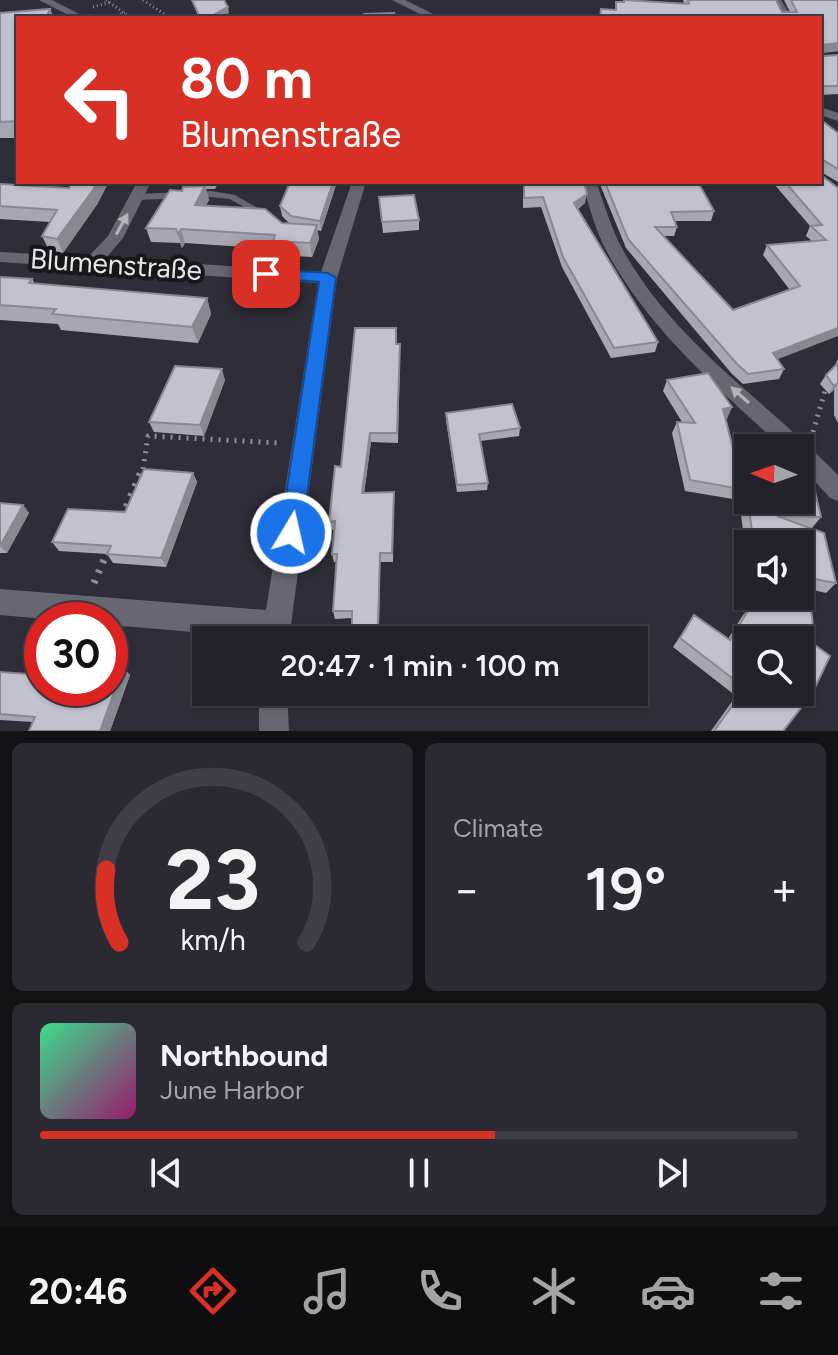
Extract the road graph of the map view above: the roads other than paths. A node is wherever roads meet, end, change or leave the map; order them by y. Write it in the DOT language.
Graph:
graph roads {
  1 [pos="44,0"];
  2 [pos="397,0"];
  3 [pos="78,16"];
  4 [pos="430,16"];
  5 [pos="358,184"];
  6 [pos="590,184"];
  7 [pos="141,189"];
  8 [pos="280,222"];
  9 [pos="0,257"];
  10 [pos="93,262"];
  11 [pos="328,278"];
  12 [pos="787,434"];
  13 [pos="814,462"];
  14 [pos="838,491"];
  15 [pos="0,602"];
  16 [pos="254,626"];
  17 [pos="277,626"];
  18 [pos="273,706"];
  19 [pos="274,731"];
  1 -- 3 [label="street"];
  2 -- 4 [label="street"];
  5 -- 11 [label="street"];
  12 -- 6 [label="street, one-way"];
  7 -- 8 [label="lane"];
  10 -- 7 [label="street, one-way"];
  9 -- 10 [label="street, Blumenstraße"];
  10 -- 11 [label="street, Blumenstraße"];
  11 -- 17 [label="street"];
  13 -- 14 [label="street"];
  15 -- 16 [label="street"];
  18 -- 19 [label="street"];
}
